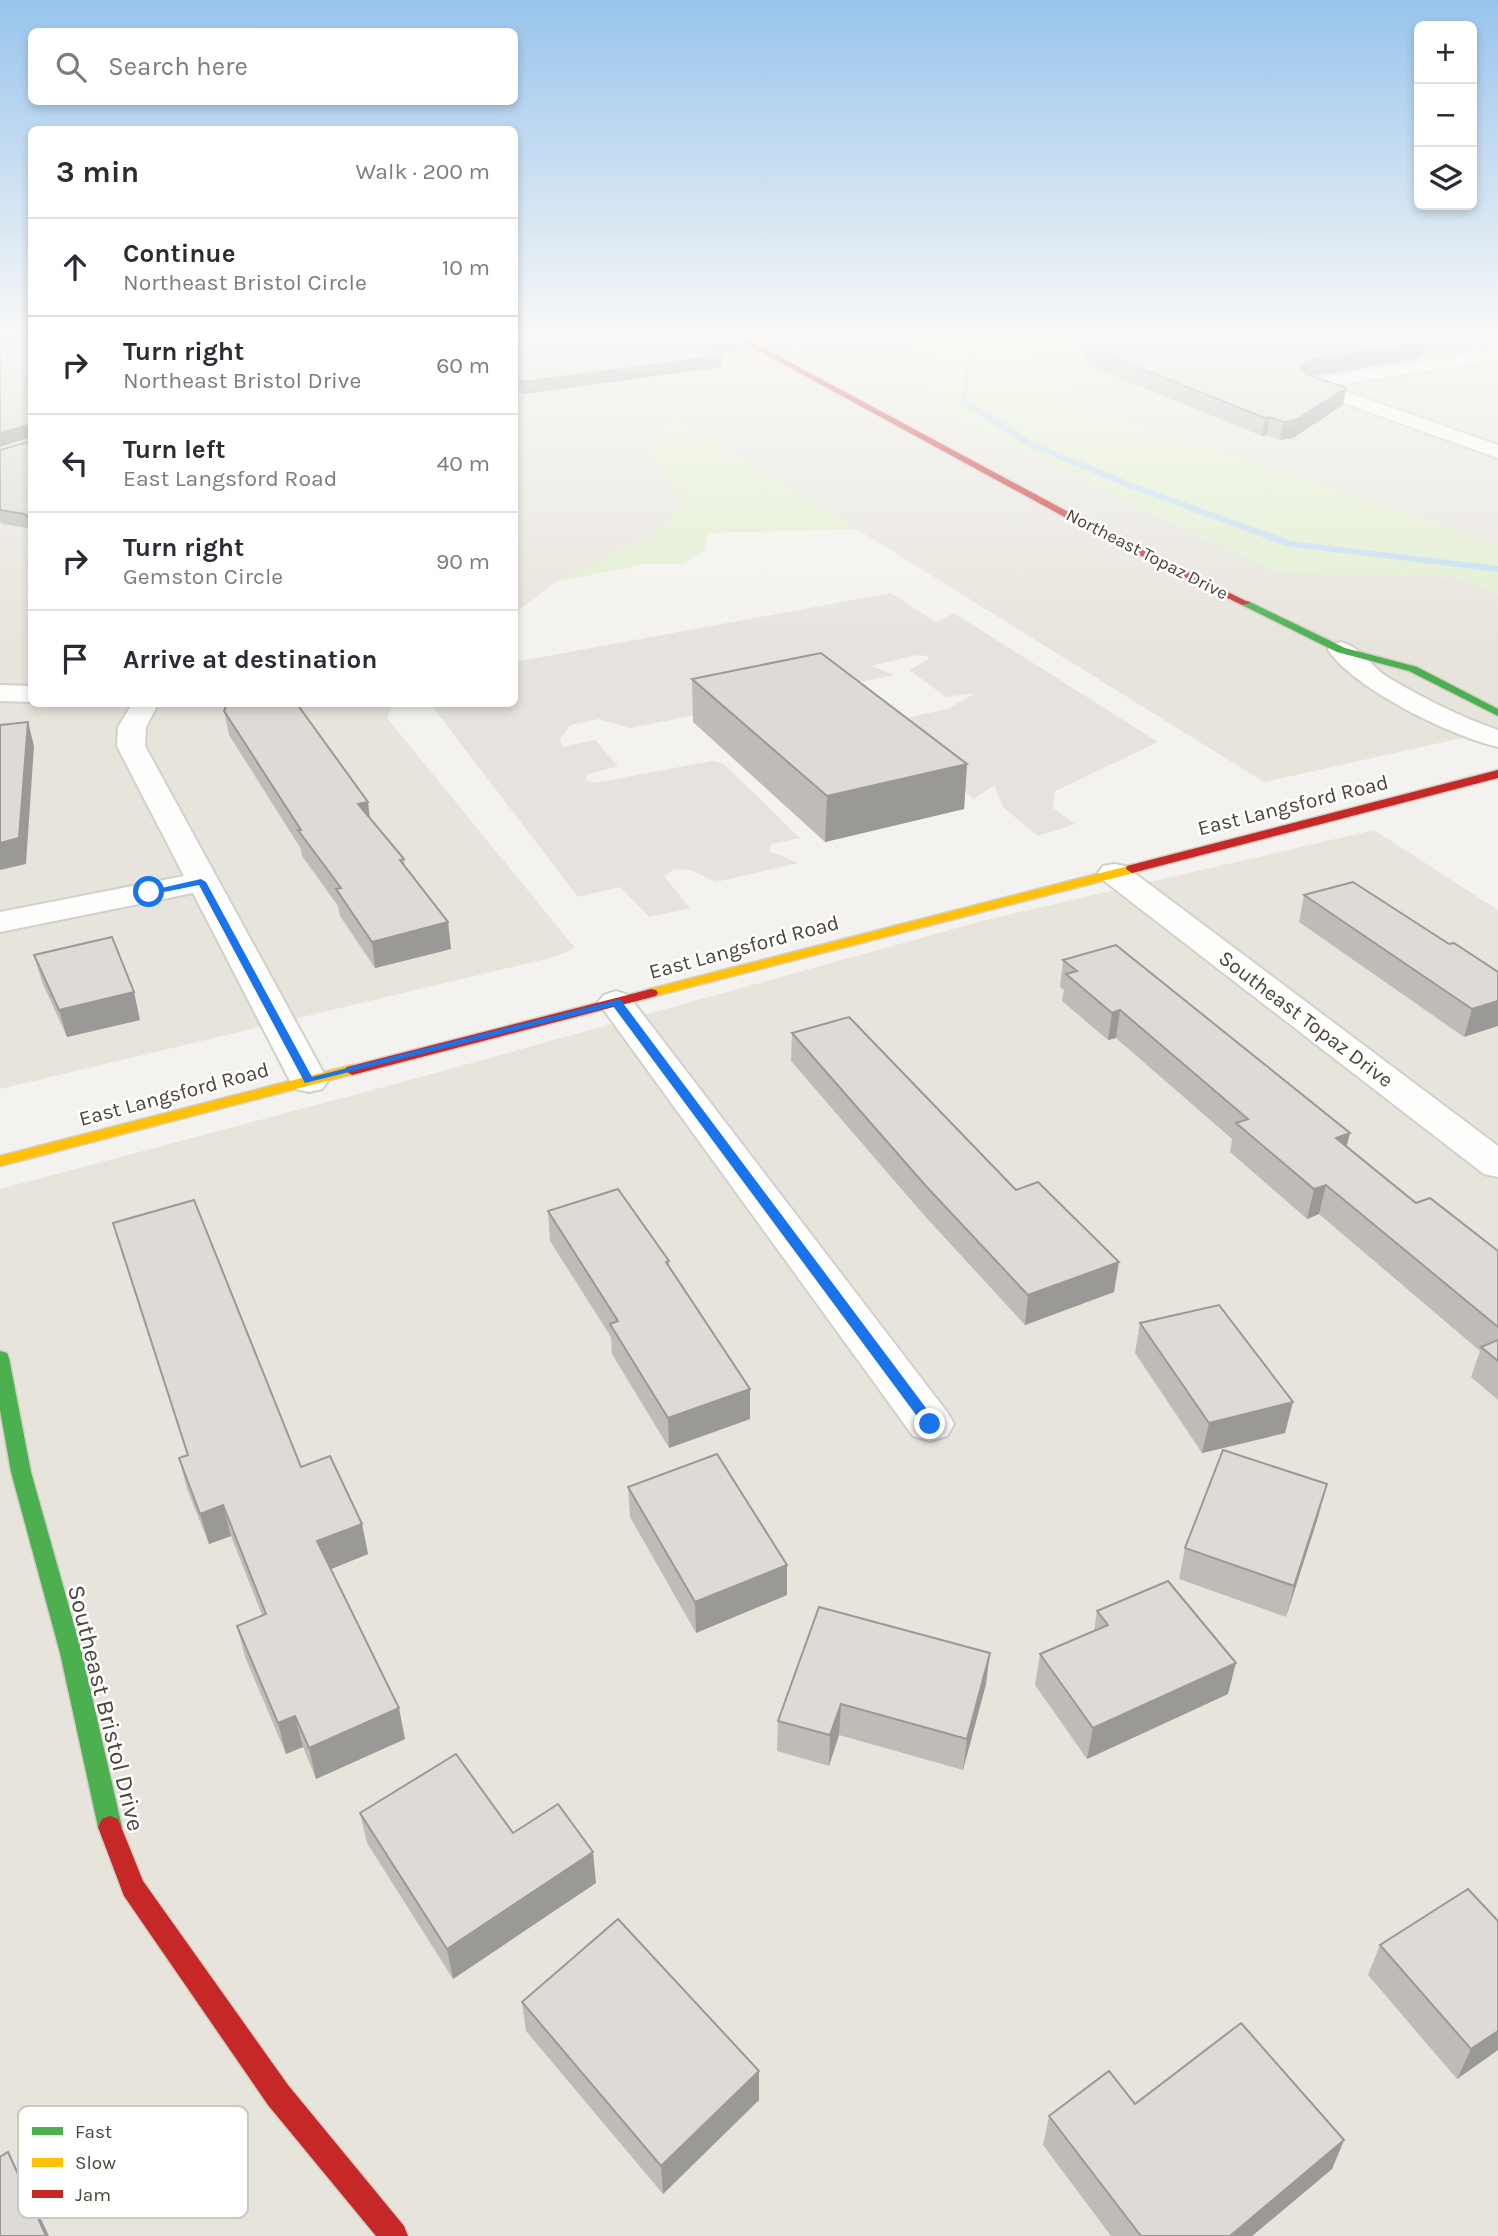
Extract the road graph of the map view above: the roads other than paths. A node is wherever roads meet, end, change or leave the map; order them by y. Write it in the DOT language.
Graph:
graph roads {
  1 [pos="927,439"];
  2 [pos="1463,439"];
  3 [pos="1498,452"];
  4 [pos="1341,650"];
  5 [pos="0,692"];
  6 [pos="28,694"];
  7 [pos="143,707"];
  8 [pos="1498,713"];
  9 [pos="1498,739"];
  10 [pos="1498,774"];
  11 [pos="1115,873"];
  12 [pos="201,882"];
  13 [pos="0,922"];
  14 [pos="616,1002"];
  15 [pos="309,1081"];
  16 [pos="0,1161"];
  17 [pos="1498,1165"];
  18 [pos="0,1358"];
  19 [pos="930,1424"];
  20 [pos="394,2236"];
  1 -- 4 [label="street, Northeast Topaz Drive"];
  2 -- 3 [label="street"];
  4 -- 8 [label="street, Northeast Topaz Drive"];
  4 -- 9 [label="street, Northeast Topaz Drive"];
  5 -- 6 [label="street"];
  7 -- 12 [label="street"];
  10 -- 11 [label="street, East Langsford Road"];
  11 -- 14 [label="street, East Langsford Road"];
  11 -- 17 [label="street, Southeast Topaz Drive"];
  12 -- 13 [label="street"];
  12 -- 15 [label="street"];
  14 -- 15 [label="street, East Langsford Road"];
  14 -- 19 [label="street"];
  15 -- 16 [label="street, East Langsford Road"];
  18 -- 20 [label="street, Southeast Bristol Drive"];
}
